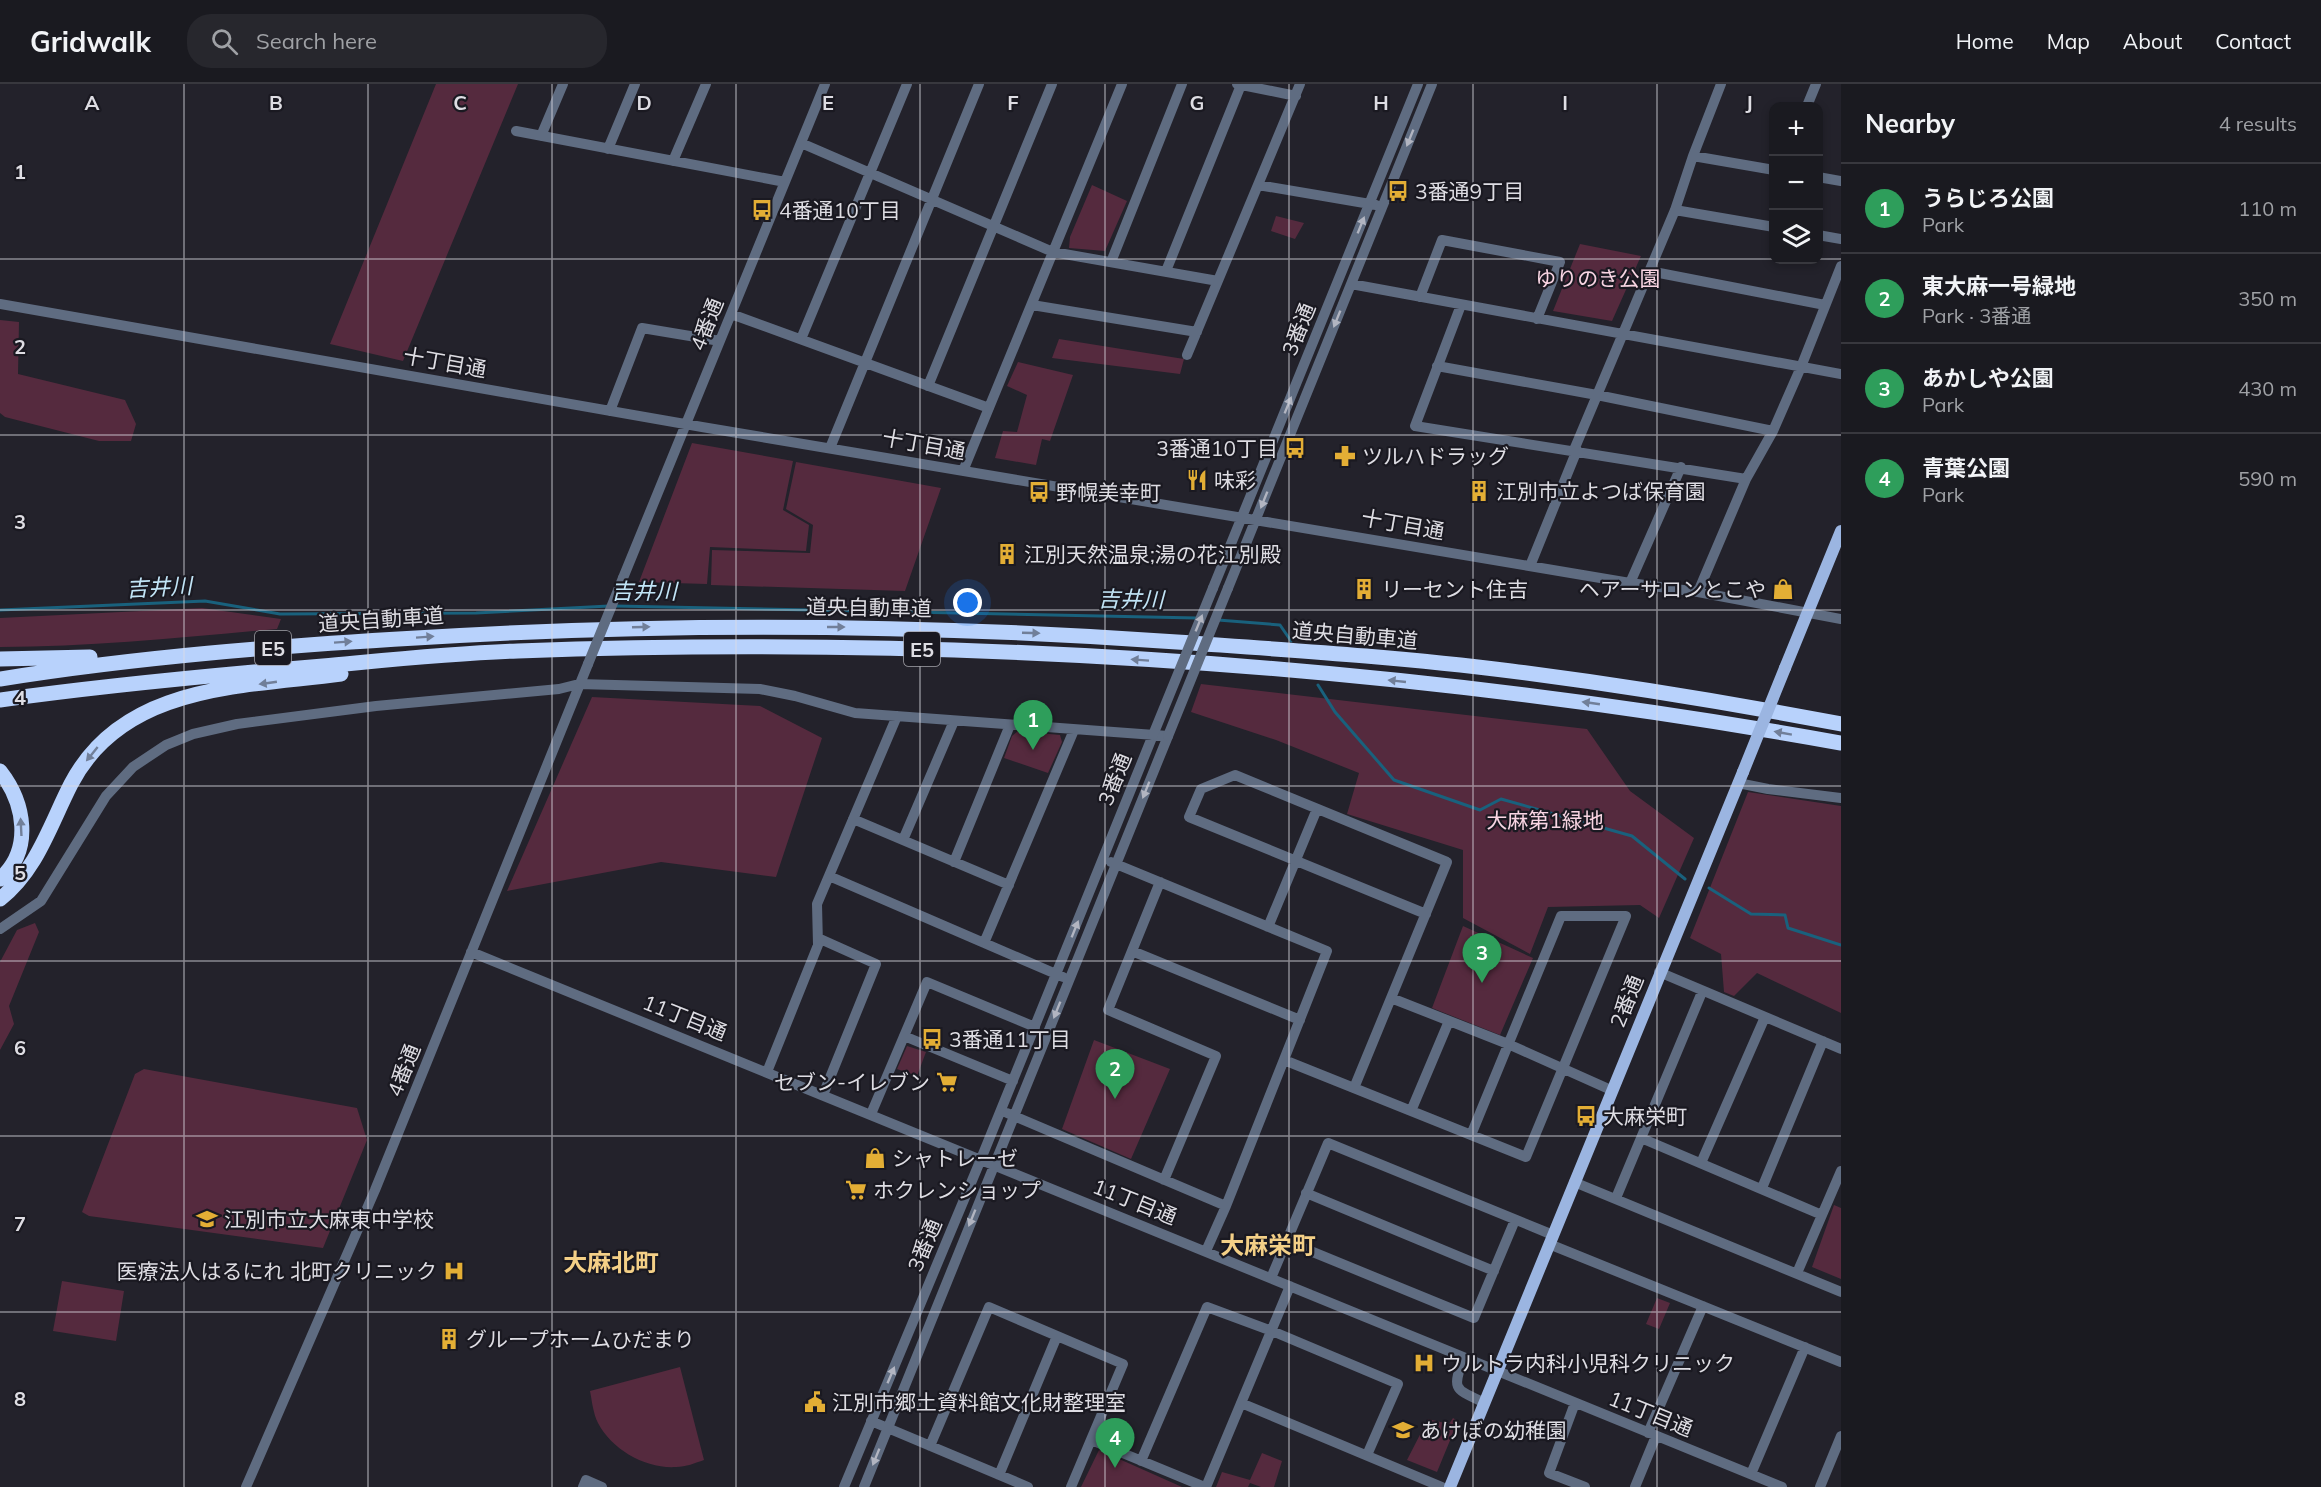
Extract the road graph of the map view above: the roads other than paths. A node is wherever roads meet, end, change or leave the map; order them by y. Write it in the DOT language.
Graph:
graph roads {
  1 [pos="563,84"];
  2 [pos="635,84"];
  3 [pos="706,84"];
  4 [pos="825,84"];
  5 [pos="907,84"];
  6 [pos="979,84"];
  7 [pos="1052,84"];
  8 [pos="1122,84"];
  9 [pos="1182,84"];
  10 [pos="1239,84"];
  11 [pos="1300,84"];
  12 [pos="1418,84"];
  13 [pos="1432,84"];
  14 [pos="1721,84"];
  15 [pos="1816,84"];
  16 [pos="1296,96"];
  17 [pos="1809,102"];
  18 [pos="516,131"];
  19 [pos="541,136"];
  20 [pos="801,143"];
  21 [pos="608,149"];
  22 [pos="1693,156"];
  23 [pos="673,161"];
  24 [pos="1769,169"];
  25 [pos="869,173"];
  26 [pos="1823,178"];
  27 [pos="1841,181"];
  28 [pos="785,182"];
  29 [pos="1258,185"];
  30 [pos="931,200"];
  31 [pos="1370,204"];
  32 [pos="1383,206"];
  33 [pos="1675,210"];
  34 [pos="993,226"];
  35 [pos="1769,226"];
  36 [pos="1823,236"];
  37 [pos="1841,239"];
  38 [pos="1053,252"];
  39 [pos="1111,262"];
  40 [pos="1841,266"];
  41 [pos="1166,271"];
  42 [pos="1649,271"];
  43 [pos="1218,281"];
  44 [pos="1351,284"];
  45 [pos="1420,297"];
  46 [pos="0,304"];
  47 [pos="1032,305"];
  48 [pos="1461,305"];
  49 [pos="1825,305"];
  50 [pos="731,314"];
  51 [pos="1537,319"];
  52 [pos="1197,332"];
  53 [pos="1622,335"];
  54 [pos="801,339"];
  55 [pos="720,341"];
  56 [pos="1187,355"];
  57 [pos="865,363"];
  58 [pos="1437,366"];
  59 [pos="1801,367"];
  60 [pos="1841,374"];
  61 [pos="928,386"];
  62 [pos="1597,395"];
  63 [pos="989,408"];
  64 [pos="610,411"];
  65 [pos="686,424"];
  66 [pos="1773,431"];
  67 [pos="830,448"];
  68 [pos="1576,450"];
  69 [pos="1680,467"];
  70 [pos="963,471"];
  71 [pos="1746,479"];
  72 [pos="1243,518"];
  73 [pos="1256,519"];
  74 [pos="1841,531"];
  75 [pos="1530,566"];
  76 [pos="1630,583"];
  77 [pos="1698,592"];
  78 [pos="1807,613"];
  79 [pos="1841,619"];
  80 [pos="513,651"];
  81 [pos="180,654"];
  82 [pos="0,659"];
  83 [pos="0,679"];
  84 [pos="579,684"];
  85 [pos="0,700"];
  86 [pos="897,716"];
  87 [pos="954,721"];
  88 [pos="1841,724"];
  89 [pos="1010,725"];
  90 [pos="1074,730"];
  91 [pos="1153,735"];
  92 [pos="1168,736"];
  93 [pos="1841,743"];
  94 [pos="0,771"];
  95 [pos="1740,778"];
  96 [pos="1841,798"];
  97 [pos="1317,809"];
  98 [pos="853,819"];
  99 [pos="903,840"];
  100 [pos="1103,858"];
  101 [pos="1295,861"];
  102 [pos="954,862"];
  103 [pos="1116,864"];
  104 [pos="829,876"];
  105 [pos="0,879"];
  106 [pos="1160,882"];
  107 [pos="1009,885"];
  108 [pos="0,899"];
  109 [pos="1426,914"];
  110 [pos="1268,927"];
  111 [pos="0,929"];
  112 [pos="818,938"];
  113 [pos="984,943"];
  114 [pos="1132,951"];
  115 [pos="471,952"];
  116 [pos="1659,972"];
  117 [pos="1056,974"];
  118 [pos="1069,980"];
  119 [pos="1702,992"];
  120 [pos="1391,998"];
  121 [pos="1765,1017"];
  122 [pos="1300,1020"];
  123 [pos="1449,1021"];
  124 [pos="1035,1027"];
  125 [pos="904,1036"];
  126 [pos="1823,1041"];
  127 [pos="1508,1044"];
  128 [pos="1841,1049"];
  129 [pos="1284,1060"];
  130 [pos="1563,1068"];
  131 [pos="767,1072"];
  132 [pos="1013,1081"];
  133 [pos="1354,1088"];
  134 [pos="1611,1090"];
  135 [pos="823,1095"];
  136 [pos="1001,1110"];
  137 [pos="1411,1111"];
  138 [pos="871,1114"];
  139 [pos="1014,1116"];
  140 [pos="1471,1135"];
  141 [pos="1641,1138"];
  142 [pos="981,1159"];
  143 [pos="1701,1163"];
  144 [pos="994,1164"];
  145 [pos="1841,1171"];
  146 [pos="1164,1180"];
  147 [pos="1574,1182"];
  148 [pos="1762,1188"];
  149 [pos="1306,1193"];
  150 [pos="1616,1198"];
  151 [pos="1226,1206"];
  152 [pos="1822,1215"];
  153 [pos="1515,1220"];
  154 [pos="1551,1240"];
  155 [pos="1286,1241"];
  156 [pos="1206,1251"];
  157 [pos="1494,1271"];
  158 [pos="1797,1273"];
  159 [pos="1271,1278"];
  160 [pos="1290,1286"];
  161 [pos="1841,1292"];
  162 [pos="1703,1306"];
  163 [pos="1272,1331"];
  164 [pos="1057,1336"];
  165 [pos="1805,1347"];
  166 [pos="1464,1358"];
  167 [pos="1840,1360"];
  168 [pos="1497,1372"];
  169 [pos="1241,1403"];
  170 [pos="1485,1403"];
  171 [pos="1575,1403"];
  172 [pos="871,1421"];
  173 [pos="887,1428"];
  174 [pos="1652,1434"];
  175 [pos="1841,1436"];
  176 [pos="1091,1440"];
  177 [pos="930,1446"];
  178 [pos="1367,1455"];
  179 [pos="1142,1461"];
  180 [pos="1751,1474"];
  181 [pos="999,1475"];
  182 [pos="246,1487"];
  183 [pos="583,1487"];
  184 [pos="602,1487"];
  185 [pos="844,1487"];
  186 [pos="864,1487"];
  187 [pos="1028,1487"];
  188 [pos="1071,1487"];
  189 [pos="1206,1487"];
  190 [pos="1442,1487"];
  191 [pos="1450,1487"];
  192 [pos="1585,1487"];
  193 [pos="1635,1487"];
  194 [pos="1782,1487"];
  195 [pos="1820,1487"];
  1 -- 19 [label="street"];
  2 -- 21 [label="street"];
  3 -- 23 [label="street"];
  4 -- 20 [label="street, 4番通"];
  5 -- 25 [label="street"];
  6 -- 30 [label="street"];
  7 -- 34 [label="street"];
  8 -- 38 [label="street"];
  9 -- 39 [label="street"];
  10 -- 16 [label="street"];
  10 -- 41 [label="street"];
  11 -- 16 [label="street"];
  12 -- 31 [label="street, 3番通"];
  13 -- 32 [label="street, 3番通, one-way"];
  14 -- 22 [label="street"];
  15 -- 17 [label="street"];
  16 -- 29 [label="street"];
  18 -- 19 [label="street"];
  19 -- 21 [label="street"];
  20 -- 25 [label="street"];
  20 -- 28 [label="street, 4番通"];
  21 -- 23 [label="street"];
  22 -- 24 [label="street"];
  22 -- 33 [label="street"];
  23 -- 28 [label="street"];
  25 -- 30 [label="street"];
  25 -- 54 [label="street"];
  26 -- 27 [label="street"];
  28 -- 50 [label="street, 4番通"];
  29 -- 31 [label="street"];
  29 -- 43 [label="street"];
  30 -- 34 [label="street"];
  30 -- 57 [label="street"];
  31 -- 32 [label="street"];
  72 -- 31 [label="street, 3番通, one-way"];
  32 -- 44 [label="street, 3番通"];
  33 -- 35 [label="street"];
  33 -- 42 [label="street"];
  34 -- 38 [label="street"];
  34 -- 61 [label="street"];
  36 -- 37 [label="street"];
  38 -- 39 [label="street"];
  38 -- 47 [label="street"];
  39 -- 41 [label="street"];
  40 -- 49 [label="street"];
  41 -- 43 [label="street"];
  42 -- 49 [label="street"];
  42 -- 53 [label="street"];
  43 -- 52 [label="street"];
  44 -- 45 [label="street"];
  44 -- 73 [label="street, 3番通, one-way"];
  45 -- 48 [label="street"];
  45 -- 51 [label="street"];
  46 -- 64 [label="street, 十丁目通"];
  47 -- 52 [label="street"];
  47 -- 63 [label="street"];
  48 -- 51 [label="street"];
  48 -- 58 [label="street"];
  49 -- 59 [label="street"];
  50 -- 54 [label="street"];
  50 -- 55 [label="street, 4番通"];
  51 -- 53 [label="street"];
  52 -- 56 [label="street"];
  53 -- 59 [label="street"];
  53 -- 62 [label="street"];
  54 -- 57 [label="street"];
  55 -- 64 [label="street"];
  55 -- 65 [label="street, 4番通"];
  57 -- 61 [label="street"];
  57 -- 67 [label="street"];
  58 -- 62 [label="street"];
  58 -- 68 [label="street"];
  59 -- 60 [label="street"];
  59 -- 66 [label="street"];
  61 -- 63 [label="street"];
  62 -- 66 [label="street"];
  62 -- 68 [label="street"];
  63 -- 70 [label="street"];
  64 -- 65 [label="street, 十丁目通"];
  65 -- 67 [label="street, 十丁目通"];
  65 -- 84 [label="street, 4番通, bridge"];
  66 -- 71 [label="street"];
  67 -- 70 [label="street, 十丁目通"];
  68 -- 69 [label="street"];
  68 -- 75 [label="street"];
  69 -- 71 [label="street"];
  69 -- 76 [label="street"];
  70 -- 72 [label="street, 十丁目通"];
  71 -- 77 [label="street"];
  72 -- 73 [label="street, 十丁目通"];
  91 -- 72 [label="street, 3番通, one-way, bridge"];
  73 -- 75 [label="street, 十丁目通"];
  73 -- 92 [label="street, 3番通, bridge"];
  74 -- 78 [label="main road, 2番通"];
  75 -- 76 [label="street, 十丁目通"];
  76 -- 77 [label="street, 十丁目通"];
  77 -- 78 [label="street, 十丁目通"];
  78 -- 79 [label="street, 十丁目通"];
  78 -- 95 [label="main road, 2番通, bridge"];
  80 -- 85 [label="highway, 道央自動車道 / E5"];
  93 -- 80 [label="highway, 道央自動車道 / E5, one-way"];
  80 -- 108 [label="highway, one-way"];
  81 -- 82 [label="highway"];
  81 -- 83 [label="highway, 道央自動車道 / E5"];
  81 -- 88 [label="highway, 道央自動車道 / E5, one-way"];
  84 -- 86 [label="street"];
  84 -- 111 [label="street"];
  84 -- 115 [label="street, 4番通"];
  86 -- 87 [label="street"];
  86 -- 98 [label="street"];
  87 -- 89 [label="street"];
  87 -- 99 [label="street"];
  89 -- 90 [label="street"];
  89 -- 102 [label="street"];
  90 -- 91 [label="street"];
  90 -- 107 [label="street"];
  91 -- 92 [label="street"];
  91 -- 100 [label="street, 3番通"];
  92 -- 103 [label="street, 3番通, one-way"];
  105 -- 94 [label="highway, one-way"];
  95 -- 96 [label="street"];
  95 -- 116 [label="main road, 2番通"];
  97 -- 101 [label="street"];
  97 -- 101 [label="street"];
  97 -- 109 [label="street"];
  98 -- 99 [label="street"];
  98 -- 104 [label="street"];
  99 -- 102 [label="street"];
  100 -- 103 [label="street"];
  117 -- 100 [label="street, 3番通, one-way"];
  101 -- 109 [label="street"];
  101 -- 110 [label="street"];
  102 -- 107 [label="street"];
  103 -- 106 [label="street"];
  103 -- 118 [label="street, 3番通"];
  104 -- 112 [label="street"];
  104 -- 113 [label="street"];
  106 -- 110 [label="street"];
  106 -- 114 [label="street"];
  107 -- 113 [label="street"];
  109 -- 120 [label="street"];
  110 -- 122 [label="street"];
  112 -- 131 [label="street"];
  112 -- 135 [label="street"];
  113 -- 117 [label="street"];
  114 -- 122 [label="street"];
  114 -- 146 [label="street"];
  115 -- 131 [label="street, 11丁目通"];
  115 -- 182 [label="street, 4番通"];
  116 -- 119 [label="street"];
  116 -- 134 [label="main road, 2番通"];
  117 -- 118 [label="street"];
  117 -- 124 [label="street, 3番通"];
  118 -- 139 [label="street, 3番通, one-way"];
  119 -- 121 [label="street"];
  119 -- 141 [label="street"];
  120 -- 123 [label="street"];
  120 -- 133 [label="street"];
  121 -- 126 [label="street"];
  121 -- 143 [label="street"];
  122 -- 129 [label="street"];
  123 -- 127 [label="street"];
  123 -- 137 [label="street"];
  124 -- 125 [label="street"];
  124 -- 132 [label="street, 3番通"];
  125 -- 132 [label="street"];
  125 -- 138 [label="street"];
  126 -- 128 [label="street"];
  126 -- 148 [label="street"];
  127 -- 130 [label="street"];
  127 -- 130 [label="street"];
  127 -- 140 [label="street"];
  129 -- 133 [label="street"];
  129 -- 151 [label="street"];
  130 -- 134 [label="street"];
  130 -- 140 [label="street"];
  131 -- 135 [label="street, 11丁目通"];
  132 -- 136 [label="street, 3番通"];
  133 -- 137 [label="street"];
  134 -- 147 [label="main road, 2番通"];
  135 -- 138 [label="street, 11丁目通"];
  136 -- 139 [label="street"];
  136 -- 142 [label="street, 3番通"];
  137 -- 140 [label="street"];
  138 -- 142 [label="street, 11丁目通"];
  139 -- 144 [label="street, 3番通"];
  139 -- 146 [label="street"];
  141 -- 143 [label="street"];
  141 -- 150 [label="street"];
  142 -- 144 [label="street, 11丁目通"];
  172 -- 142 [label="street, 3番通, one-way"];
  143 -- 148 [label="street"];
  144 -- 156 [label="street, 11丁目通"];
  144 -- 173 [label="street, 3番通, one-way"];
  145 -- 152 [label="street"];
  146 -- 151 [label="street"];
  147 -- 150 [label="street"];
  147 -- 154 [label="main road, 2番通"];
  148 -- 152 [label="street"];
  149 -- 153 [label="street"];
  149 -- 155 [label="street"];
  149 -- 157 [label="street"];
  150 -- 158 [label="street"];
  151 -- 156 [label="street"];
  152 -- 158 [label="street"];
  153 -- 154 [label="street"];
  153 -- 157 [label="street"];
  154 -- 162 [label="street"];
  154 -- 168 [label="main road, 2番通"];
  155 -- 157 [label="street"];
  155 -- 159 [label="street"];
  156 -- 159 [label="street, 11丁目通"];
  158 -- 161 [label="street"];
  159 -- 160 [label="street, 11丁目通"];
  160 -- 163 [label="street"];
  160 -- 166 [label="street, 11丁目通"];
  162 -- 165 [label="street"];
  162 -- 174 [label="street"];
  163 -- 169 [label="street"];
  163 -- 178 [label="street"];
  163 -- 179 [label="street"];
  164 -- 176 [label="street"];
  164 -- 177 [label="street"];
  164 -- 181 [label="street"];
  165 -- 167 [label="street"];
  165 -- 180 [label="street"];
  166 -- 168 [label="street, 11丁目通"];
  166 -- 170 [label="street"];
  168 -- 170 [label="main road, 2番通"];
  168 -- 171 [label="street, 11丁目通"];
  169 -- 178 [label="street"];
  169 -- 189 [label="street"];
  170 -- 191 [label="main road, 2番通"];
  171 -- 174 [label="street, 11丁目通"];
  171 -- 192 [label="street"];
  172 -- 173 [label="street"];
  172 -- 185 [label="street, 3番通"];
  173 -- 177 [label="street"];
  173 -- 186 [label="street, 3番通, one-way"];
  174 -- 180 [label="street, 11丁目通"];
  174 -- 193 [label="street"];
  175 -- 195 [label="street"];
  176 -- 179 [label="street"];
  176 -- 188 [label="street"];
  177 -- 181 [label="street"];
  178 -- 190 [label="street"];
  179 -- 189 [label="street"];
  180 -- 194 [label="street, 11丁目通"];
  181 -- 187 [label="street"];
  183 -- 184 [label="street"];
}
